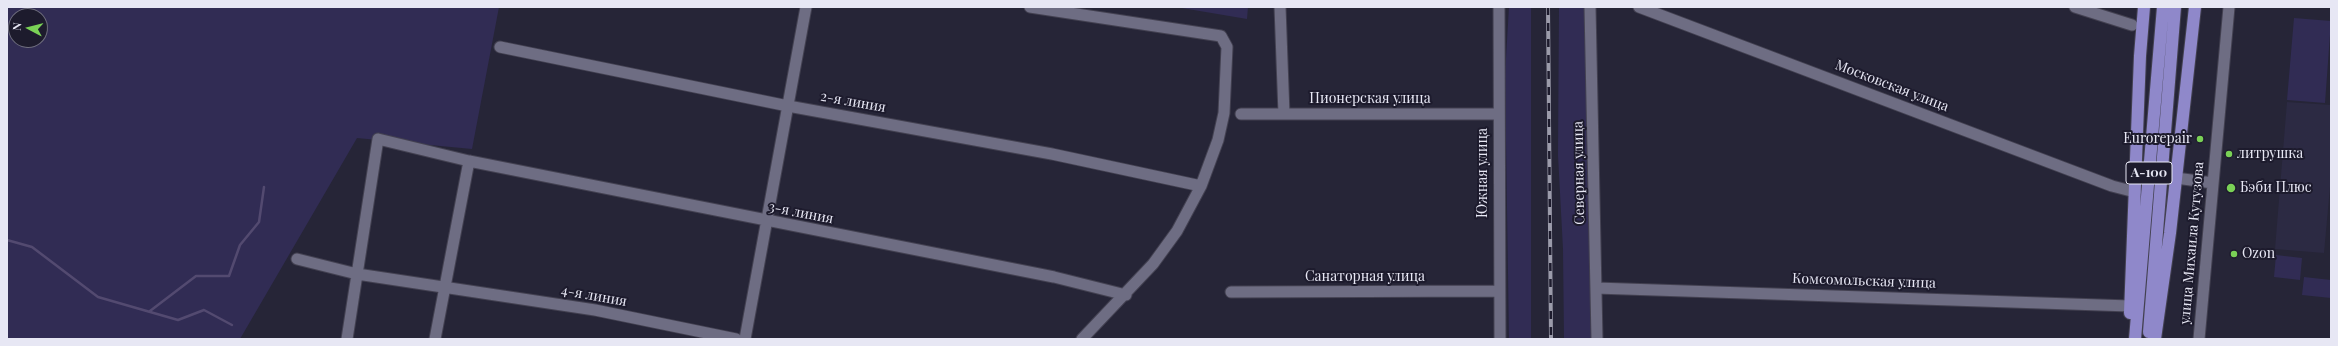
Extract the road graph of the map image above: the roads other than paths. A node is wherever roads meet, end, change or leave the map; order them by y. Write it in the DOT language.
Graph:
graph roads {
  1 [pos="806,7"];
  2 [pos="1030,7"];
  3 [pos="1280,7"];
  4 [pos="1499,7"];
  5 [pos="1590,7"];
  6 [pos="1639,7"];
  7 [pos="2075,7"];
  8 [pos="2144,7"];
  9 [pos="2163,7"];
  10 [pos="2175,7"];
  11 [pos="2195,7"];
  12 [pos="2229,7"];
  13 [pos="2132,25"];
  14 [pos="500,47"];
  15 [pos="788,106"];
  16 [pos="1242,114"];
  17 [pos="1284,114"];
  18 [pos="1498,114"];
  19 [pos="469,161"];
  20 [pos="2176,178"];
  21 [pos="2213,183"];
  22 [pos="1201,186"];
  23 [pos="2135,192"];
  24 [pos="766,221"];
  25 [pos="297,260"];
  26 [pos="357,274"];
  27 [pos="446,286"];
  28 [pos="1596,288"];
  29 [pos="1231,292"];
  30 [pos="1499,292"];
  31 [pos="1126,295"];
  32 [pos="2130,306"];
  33 [pos="347,339"];
  34 [pos="435,339"];
  35 [pos="736,339"];
  36 [pos="745,339"];
  37 [pos="1082,339"];
  38 [pos="1500,339"];
  39 [pos="1597,339"];
  40 [pos="2129,339"];
  41 [pos="2135,339"];
  42 [pos="2148,339"];
  43 [pos="2155,339"];
  44 [pos="2199,339"];
  1 -- 15 [label="street"];
  2 -- 22 [label="street"];
  3 -- 17 [label="street"];
  4 -- 18 [label="street, Южная улица"];
  5 -- 28 [label="street, Северная улица"];
  6 -- 23 [label="street, Московская улица"];
  7 -- 13 [label="street"];
  8 -- 23 [label="main road"];
  9 -- 41 [label="main road, А-100"];
  10 -- 42 [label="main road, А-100"];
  11 -- 20 [label="main road"];
  12 -- 21 [label="street, улица Михаила Кутузова"];
  14 -- 15 [label="street, 2-я линия"];
  15 -- 22 [label="street, 2-я линия"];
  15 -- 24 [label="street"];
  16 -- 17 [label="street, Пионерская улица"];
  17 -- 18 [label="street, Пионерская улица"];
  18 -- 30 [label="street, Южная улица"];
  19 -- 24 [label="street, 3-я линия"];
  19 -- 26 [label="street, 3-я линия"];
  19 -- 27 [label="street"];
  20 -- 21 [label="street"];
  20 -- 43 [label="main road"];
  21 -- 44 [label="street, улица Михаила Кутузова"];
  22 -- 31 [label="street"];
  23 -- 32 [label="main road"];
  24 -- 31 [label="street, 3-я линия"];
  24 -- 36 [label="street"];
  25 -- 26 [label="street, 4-я линия"];
  26 -- 27 [label="street, 4-я линия"];
  26 -- 33 [label="street"];
  27 -- 34 [label="street"];
  27 -- 35 [label="street, 4-я линия"];
  28 -- 32 [label="street, Комсомольская улица"];
  28 -- 39 [label="street, Северная улица"];
  29 -- 30 [label="street, Санаторная улица"];
  30 -- 38 [label="street, Южная улица"];
  31 -- 37 [label="street"];
  32 -- 40 [label="main road"];
}
